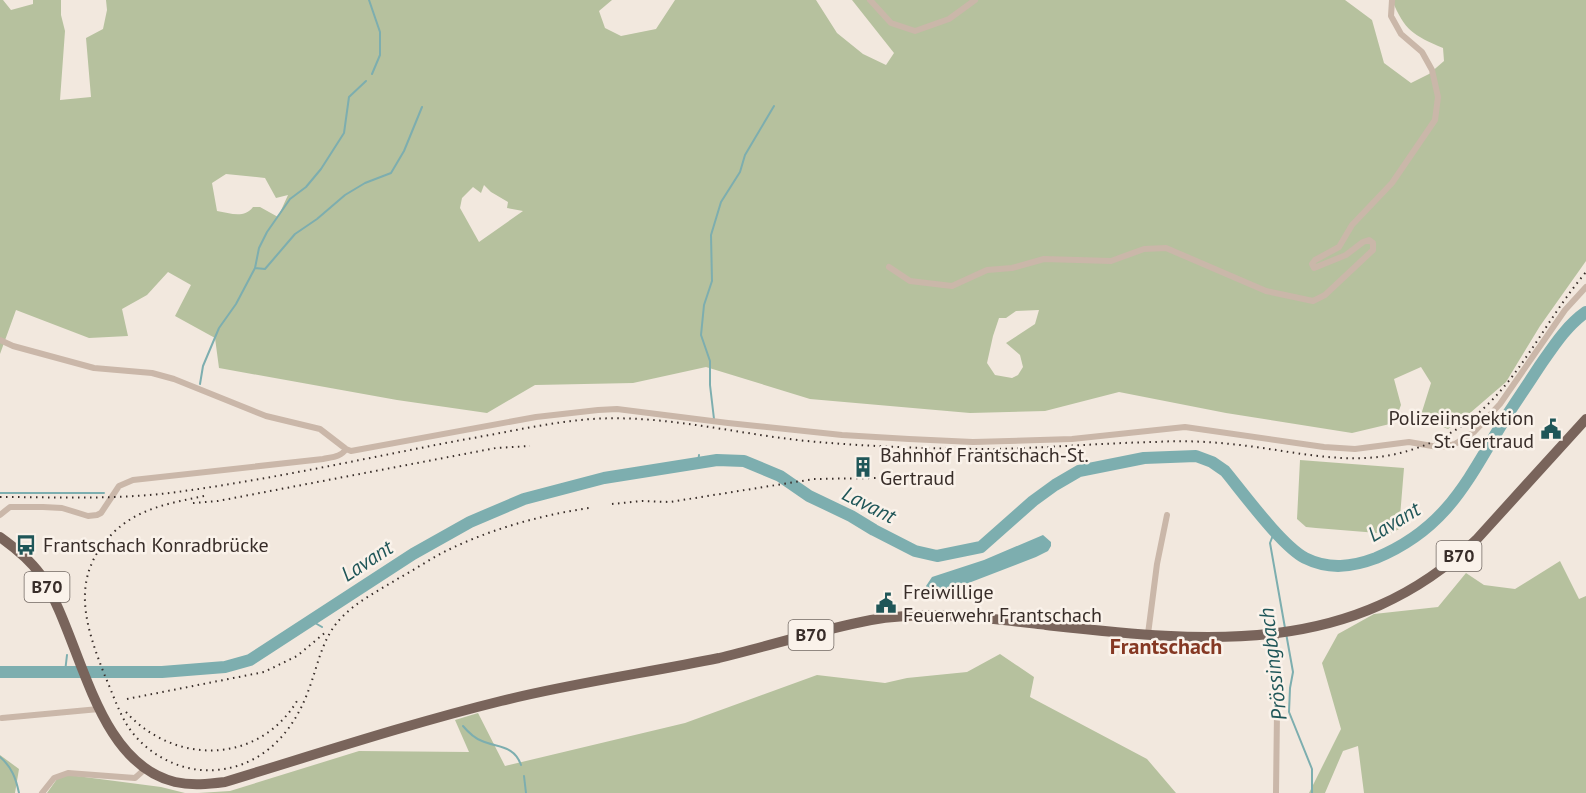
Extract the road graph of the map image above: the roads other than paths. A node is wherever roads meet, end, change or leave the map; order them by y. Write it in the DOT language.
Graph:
graph roads {
  1 [pos="870,0"];
  2 [pos="975,0"];
  3 [pos="1392,0"];
  4 [pos="889,267"];
  5 [pos="1586,287"];
  6 [pos="0,340"];
  7 [pos="1586,419"];
  8 [pos="346,449"];
  9 [pos="0,515"];
  10 [pos="1167,515"];
  11 [pos="0,537"];
  12 [pos="1283,633"];
  13 [pos="1148,634"];
  14 [pos="99,708"];
  15 [pos="2,718"];
  16 [pos="145,769"];
  17 [pos="42,793"];
  18 [pos="1276,793"];
  1 -- 2 [label="street"];
  3 -- 4 [label="street"];
  5 -- 8 [label="street"];
  6 -- 8 [label="street"];
  7 -- 12 [label="main road, B70"];
  8 -- 9 [label="street"];
  10 -- 13 [label="street"];
  11 -- 14 [label="main road, B70"];
  12 -- 13 [label="main road, B70"];
  12 -- 18 [label="street"];
  13 -- 16 [label="main road, B70"];
  14 -- 15 [label="street"];
  14 -- 16 [label="main road, B70"];
  16 -- 17 [label="street"];
}
